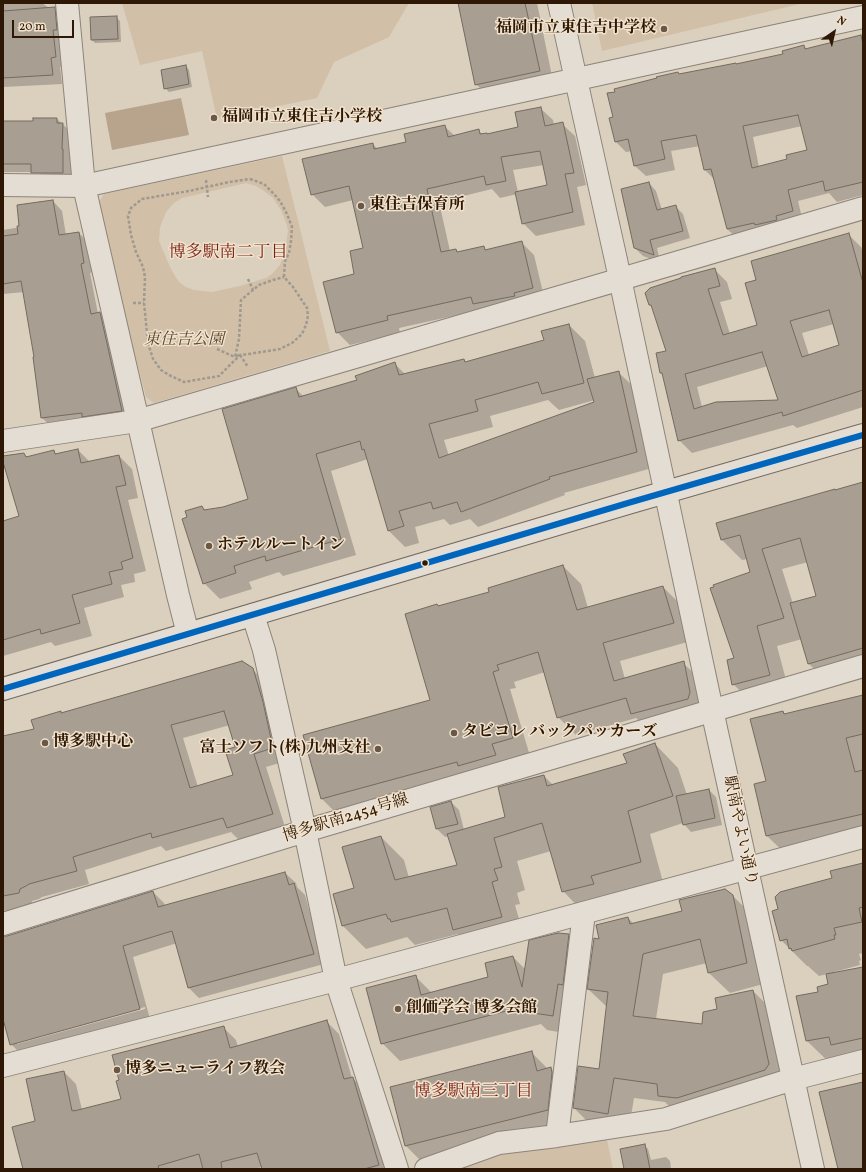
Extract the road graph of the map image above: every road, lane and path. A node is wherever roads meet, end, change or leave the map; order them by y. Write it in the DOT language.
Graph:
graph roads {
  1 [pos="67,3"];
  2 [pos="559,3"];
  3 [pos="863,17"];
  4 [pos="576,79"];
  5 [pos="3,185"];
  6 [pos="84,186"];
  7 [pos="207,186"];
  8 [pos="208,197"];
  9 [pos="863,208"];
  10 [pos="284,277"];
  11 [pos="620,279"];
  12 [pos="248,280"];
  13 [pos="253,290"];
  14 [pos="217,350"];
  15 [pos="240,355"];
  16 [pos="235,357"];
  17 [pos="137,421"];
  18 [pos="863,435"];
  19 [pos="3,441"];
  20 [pos="666,492"];
  21 [pos="253,615"];
  22 [pos="188,634"];
  23 [pos="863,666"];
  24 [pos="3,689"];
  25 [pos="712,710"];
  26 [pos="305,831"];
  27 [pos="863,837"];
  28 [pos="747,868"];
  29 [pos="584,913"];
  30 [pos="3,924"];
  31 [pos="336,980"];
  32 [pos="863,1061"];
  33 [pos="3,1066"];
  34 [pos="793,1079"];
  35 [pos="557,1136"];
  36 [pos="397,1169"];
  37 [pos="426,1169"];
  38 [pos="813,1169"];
  1 -- 6 [label="street"];
  2 -- 4 [label="street, 駅南やよい通り"];
  3 -- 4 [label="street"];
  4 -- 6 [label="street"];
  4 -- 11 [label="street, 駅南やよい通り"];
  5 -- 6 [label="street"];
  6 -- 17 [label="street"];
  7 -- 8 [label="path"];
  7 -- 10 [label="path"];
  7 -- 15 [label="path"];
  9 -- 11 [label="street"];
  10 -- 13 [label="path"];
  10 -- 15 [label="path"];
  11 -- 17 [label="street"];
  11 -- 20 [label="street, 駅南やよい通り"];
  12 -- 13 [label="path"];
  13 -- 16 [label="path"];
  14 -- 16 [label="path"];
  15 -- 16 [label="path"];
  17 -- 19 [label="street"];
  17 -- 22 [label="street"];
  18 -- 20 [label="street"];
  20 -- 21 [label="street"];
  20 -- 25 [label="street, 駅南やよい通り"];
  21 -- 22 [label="street"];
  21 -- 26 [label="street"];
  22 -- 24 [label="street"];
  23 -- 25 [label="street, 博多駅南2454号線"];
  25 -- 26 [label="street, 博多駅南2454号線"];
  25 -- 28 [label="street, 駅南やよい通り"];
  26 -- 30 [label="street, 博多駅南2454号線"];
  26 -- 31 [label="street"];
  27 -- 28 [label="street"];
  28 -- 29 [label="street"];
  28 -- 34 [label="street, 駅南やよい通り"];
  29 -- 31 [label="street"];
  29 -- 35 [label="street"];
  31 -- 33 [label="street"];
  31 -- 36 [label="street"];
  32 -- 34 [label="street"];
  34 -- 35 [label="street"];
  34 -- 38 [label="street, 駅南やよい通り"];
  35 -- 37 [label="street"];
}
